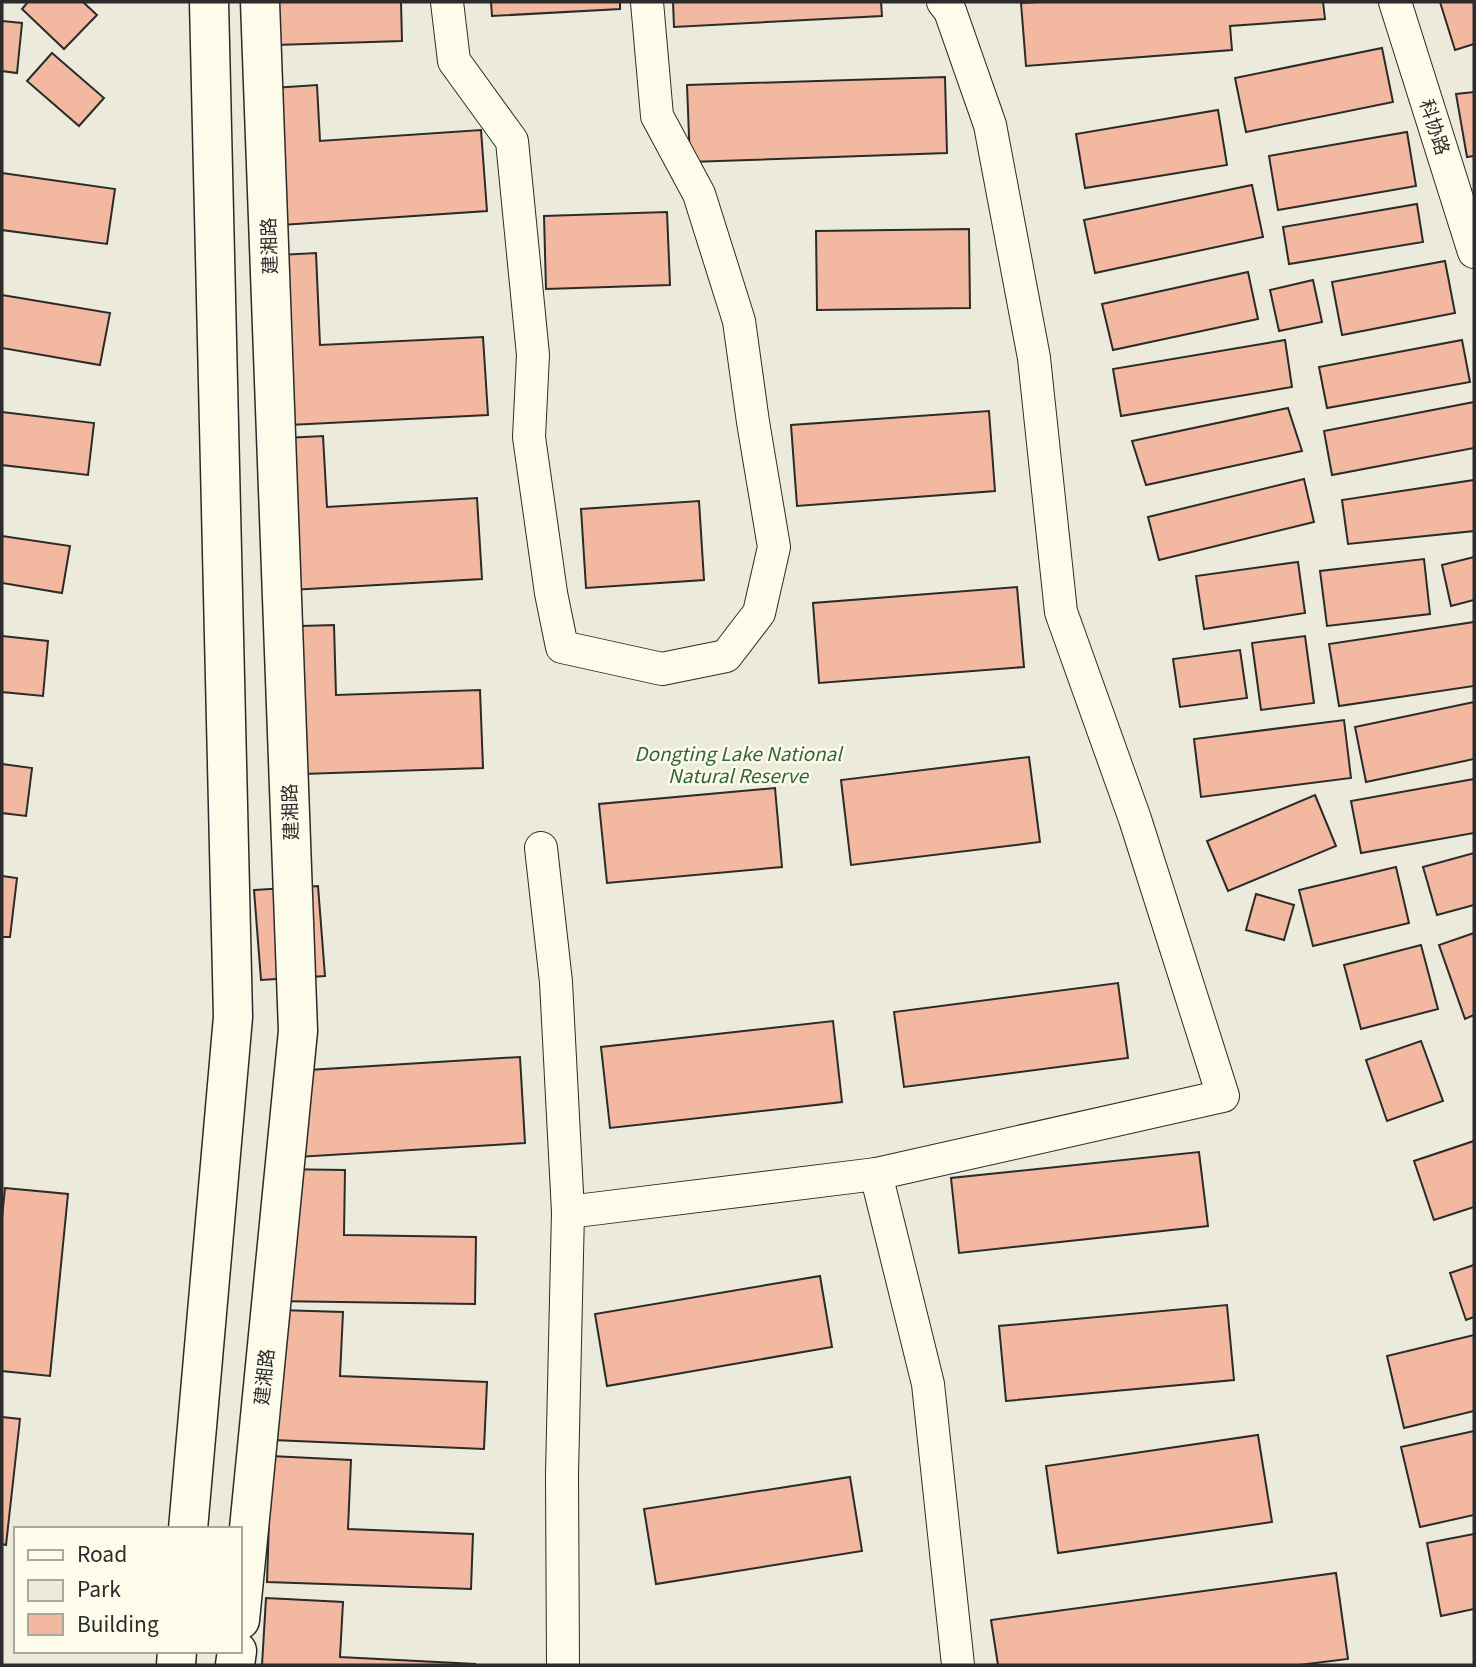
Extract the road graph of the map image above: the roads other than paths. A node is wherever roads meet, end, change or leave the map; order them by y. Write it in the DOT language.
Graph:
graph roads {
  1 [pos="209,2"];
  2 [pos="260,2"];
  3 [pos="447,2"];
  4 [pos="647,2"];
  5 [pos="943,2"];
  6 [pos="1395,2"];
  7 [pos="1474,252"];
  8 [pos="541,848"];
  9 [pos="876,1174"];
  10 [pos="568,1212"];
  11 [pos="188,1527"];
  12 [pos="242,1600"];
  13 [pos="563,1665"];
  14 [pos="958,1665"];
  1 -- 11 [label="main road"];
  2 -- 12 [label="main road, 建湘路"];
  3 -- 4 [label="street"];
  5 -- 9 [label="street"];
  6 -- 7 [label="street, 科协路"];
  8 -- 10 [label="street"];
  9 -- 10 [label="street"];
  9 -- 14 [label="street"];
  10 -- 13 [label="street"];
}
